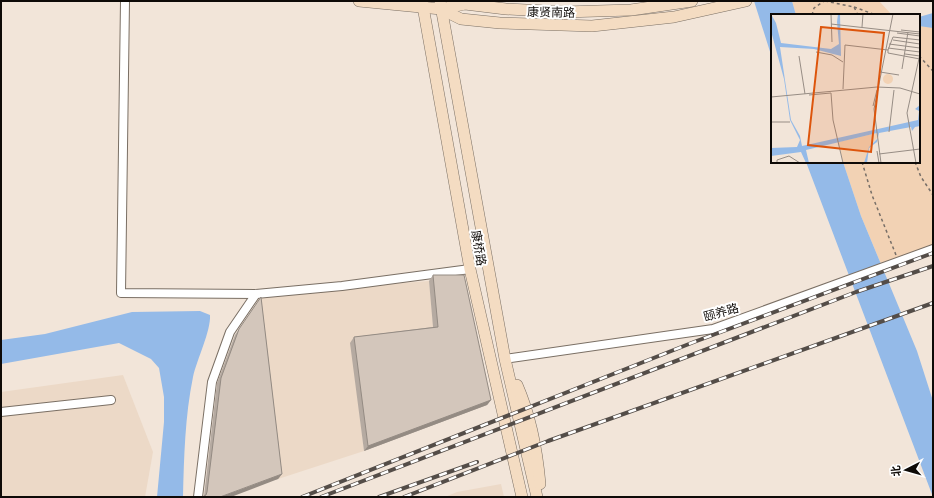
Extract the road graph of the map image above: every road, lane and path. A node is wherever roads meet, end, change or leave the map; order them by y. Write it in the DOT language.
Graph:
graph roads {
  1 [pos="125,1"];
  2 [pos="359,1"];
  3 [pos="746,1"];
  4 [pos="824,1"];
  5 [pos="688,2"];
  6 [pos="422,4"];
  7 [pos="440,5"];
  8 [pos="854,7"];
  9 [pos="812,14"];
  10 [pos="858,14"];
  11 [pos="873,14"];
  12 [pos="920,57"];
  13 [pos="933,71"];
  14 [pos="862,163"];
  15 [pos="915,163"];
  16 [pos="933,195"];
  17 [pos="933,249"];
  18 [pos="896,255"];
  19 [pos="470,270"];
  20 [pos="256,294"];
  21 [pos="505,360"];
  22 [pos="112,400"];
  23 [pos="1,412"];
  24 [pos="198,497"];
  25 [pos="522,497"];
  26 [pos="537,497"];
  27 [pos="542,497"];
  1 -- 20 [label="street"];
  2 -- 6 [label="main road"];
  3 -- 7 [label="main road, 康贤南路"];
  4 -- 8 [label="path"];
  4 -- 9 [label="path"];
  5 -- 7 [label="main road, 康贤南路"];
  6 -- 7 [label="main road"];
  6 -- 19 [label="main road, 康桥路"];
  7 -- 21 [label="main road, 康桥路"];
  8 -- 10 [label="path"];
  8 -- 11 [label="path"];
  12 -- 13 [label="path"];
  14 -- 18 [label="path"];
  15 -- 16 [label="path"];
  17 -- 21 [label="street, 颐养路"];
  19 -- 20 [label="street"];
  19 -- 25 [label="main road, 康桥路"];
  20 -- 24 [label="street"];
  21 -- 26 [label="main road, 康桥路"];
  21 -- 27 [label="main road"];
  22 -- 23 [label="street"];
}
